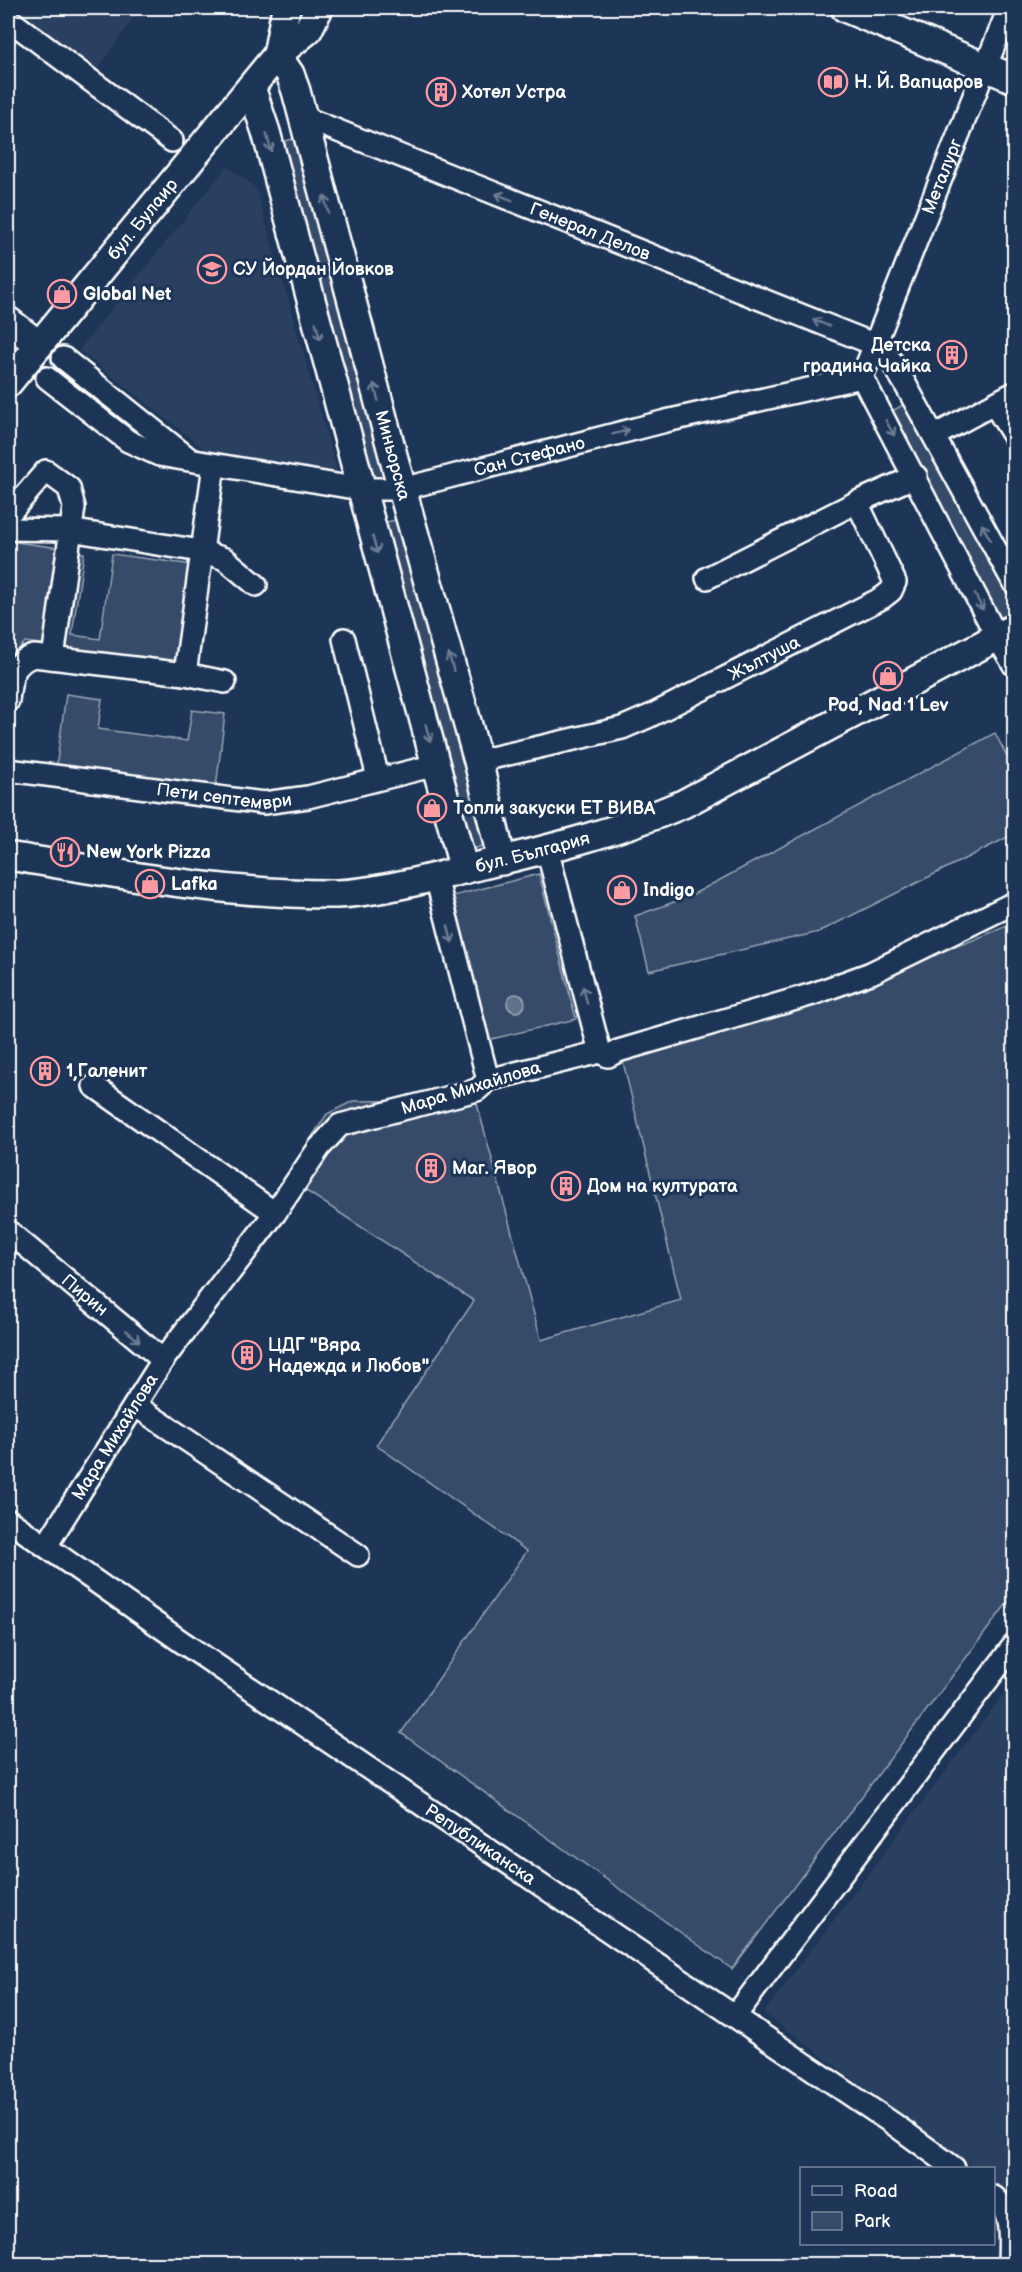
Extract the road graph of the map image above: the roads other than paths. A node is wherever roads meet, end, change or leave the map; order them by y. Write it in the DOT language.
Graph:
graph roads {
  1 [pos="286,8"];
  2 [pos="319,8"];
  3 [pos="845,8"];
  4 [pos="1009,8"];
  5 [pos="8,19"];
  6 [pos="277,55"];
  7 [pos="985,66"];
  8 [pos="1014,79"];
  9 [pos="251,87"];
  10 [pos="303,117"];
  11 [pos="172,141"];
  12 [pos="8,321"];
  13 [pos="39,345"];
  14 [pos="876,345"];
  15 [pos="63,358"];
  16 [pos="12,370"];
  17 [pos="862,377"];
  18 [pos="47,378"];
  19 [pos="1014,393"];
  20 [pos="994,404"];
  21 [pos="934,436"];
  22 [pos="1014,436"];
  23 [pos="204,463"];
  24 [pos="916,476"];
  25 [pos="360,489"];
  26 [pos="402,489"];
  27 [pos="857,502"];
  28 [pos="8,515"];
  29 [pos="8,529"];
  30 [pos="69,530"];
  31 [pos="201,551"];
  32 [pos="706,578"];
  33 [pos="1014,583"];
  34 [pos="256,585"];
  35 [pos="1006,633"];
  36 [pos="344,639"];
  37 [pos="52,658"];
  38 [pos="1014,665"];
  39 [pos="185,674"];
  40 [pos="225,682"];
  41 [pos="8,701"];
  42 [pos="478,761"];
  43 [pos="436,765"];
  44 [pos="8,770"];
  45 [pos="378,778"];
  46 [pos="547,849"];
  47 [pos="8,856"];
  48 [pos="502,861"];
  49 [pos="464,870"];
  50 [pos="436,877"];
  51 [pos="1014,903"];
  52 [pos="600,1052"];
  53 [pos="488,1080"];
  54 [pos="94,1086"];
  55 [pos="275,1213"];
  56 [pos="8,1231"];
  57 [pos="163,1360"];
  58 [pos="136,1406"];
  59 [pos="8,1520"];
  60 [pos="46,1546"];
  61 [pos="358,1555"];
  62 [pos="1014,1645"];
  63 [pos="735,2016"];
  64 [pos="951,2167"];
  65 [pos="995,2199"];
  66 [pos="1009,2265"];
  1 -- 6 [label="main road, бул. Булаир"];
  2 -- 6 [label="main road, бул. Булаир"];
  3 -- 7 [label="main road"];
  4 -- 7 [label="street, Металург"];
  5 -- 11 [label="street"];
  6 -- 9 [label="main road, бул. Булаир"];
  6 -- 10 [label="main road, Миньорска"];
  7 -- 8 [label="main road"];
  7 -- 14 [label="street, Металург"];
  9 -- 13 [label="main road, бул. Булаир"];
  9 -- 25 [label="main road, one-way"];
  14 -- 10 [label="street, Генерал Делов, one-way"];
  26 -- 10 [label="main road, Миньорска, one-way"];
  12 -- 13 [label="main road"];
  13 -- 16 [label="main road, бул. Булаир"];
  14 -- 17 [label="street, Металург"];
  14 -- 21 [label="street"];
  15 -- 23 [label="street, Сан Стефано"];
  17 -- 24 [label="street, one-way"];
  26 -- 17 [label="street, Сан Стефано, one-way"];
  18 -- 23 [label="street, Сан Стефано"];
  19 -- 20 [label="street"];
  20 -- 21 [label="street"];
  20 -- 22 [label="street"];
  33 -- 21 [label="street, one-way"];
  23 -- 25 [label="street, Сан Стефано"];
  23 -- 31 [label="street"];
  24 -- 27 [label="street"];
  24 -- 35 [label="street, one-way"];
  25 -- 26 [label="street, Сан Стефано"];
  25 -- 43 [label="main road, one-way"];
  42 -- 26 [label="main road, Миньорска, one-way"];
  27 -- 32 [label="street"];
  27 -- 42 [label="street, Жълтуша"];
  28 -- 30 [label="street"];
  29 -- 30 [label="street"];
  30 -- 31 [label="street"];
  30 -- 37 [label="street"];
  31 -- 34 [label="street"];
  31 -- 39 [label="street"];
  35 -- 38 [label="street"];
  35 -- 46 [label="main road, бул. България"];
  36 -- 45 [label="street"];
  37 -- 39 [label="street"];
  37 -- 41 [label="street"];
  39 -- 40 [label="street"];
  42 -- 48 [label="main road, Миньорска"];
  43 -- 45 [label="street, Пети септември"];
  43 -- 49 [label="main road"];
  44 -- 45 [label="street, Пети септември"];
  46 -- 48 [label="main road, бул. България"];
  52 -- 46 [label="street, one-way"];
  47 -- 50 [label="main road, бул. България"];
  48 -- 49 [label="main road, бул. България"];
  49 -- 50 [label="main road, бул. България"];
  50 -- 53 [label="street, one-way"];
  51 -- 52 [label="street, Мара Михайлова"];
  52 -- 53 [label="street, Мара Михайлова"];
  53 -- 55 [label="street, Мара Михайлова"];
  54 -- 55 [label="street"];
  55 -- 57 [label="street, Мара Михайлова"];
  56 -- 57 [label="street, Пирин, one-way"];
  57 -- 58 [label="street, Мара Михайлова"];
  58 -- 60 [label="street, Мара Михайлова"];
  58 -- 61 [label="street"];
  59 -- 60 [label="street, Републиканска"];
  60 -- 63 [label="street, Републиканска"];
  62 -- 63 [label="street"];
  63 -- 64 [label="street, Републиканска"];
  65 -- 66 [label="street"];
}
